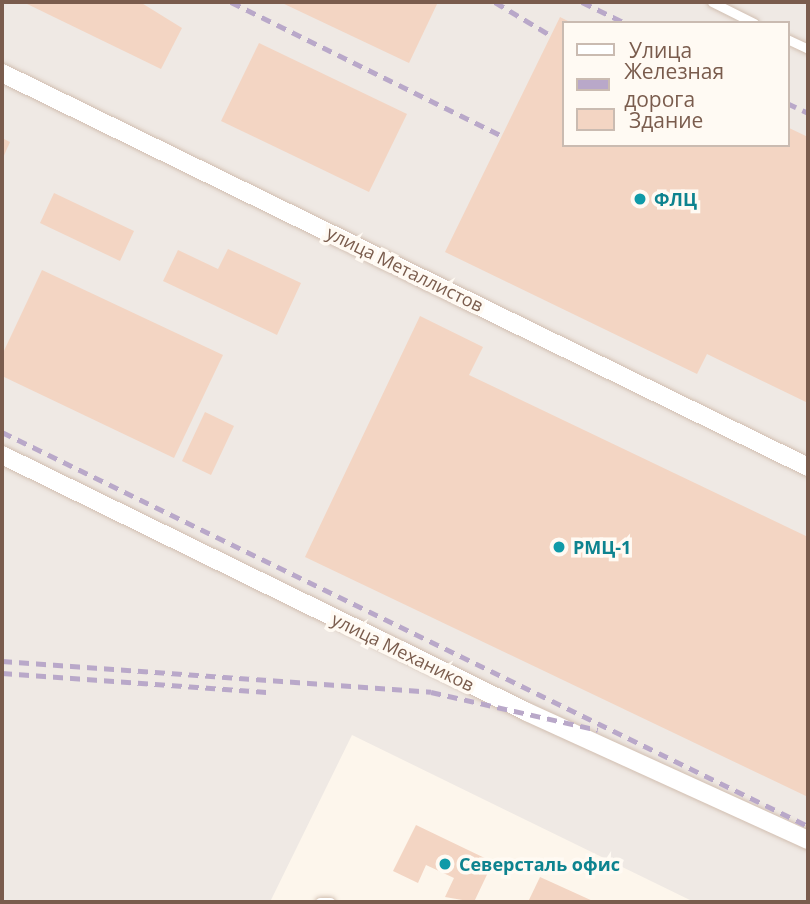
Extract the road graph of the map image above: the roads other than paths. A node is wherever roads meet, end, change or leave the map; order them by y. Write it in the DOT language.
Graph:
graph roads {
  1 [pos="712,2"];
  2 [pos="750,21"];
  3 [pos="789,40"];
  4 [pos="808,49"];
  5 [pos="2,73"];
  6 [pos="2,455"];
  7 [pos="808,467"];
  8 [pos="808,840"];
  9 [pos="320,902"];
  10 [pos="330,902"];
  1 -- 2 [label="lane"];
  3 -- 4 [label="lane"];
  5 -- 7 [label="street, улица Металлистов"];
  6 -- 8 [label="street, улица Механиков"];
  9 -- 10 [label="lane"];
}
